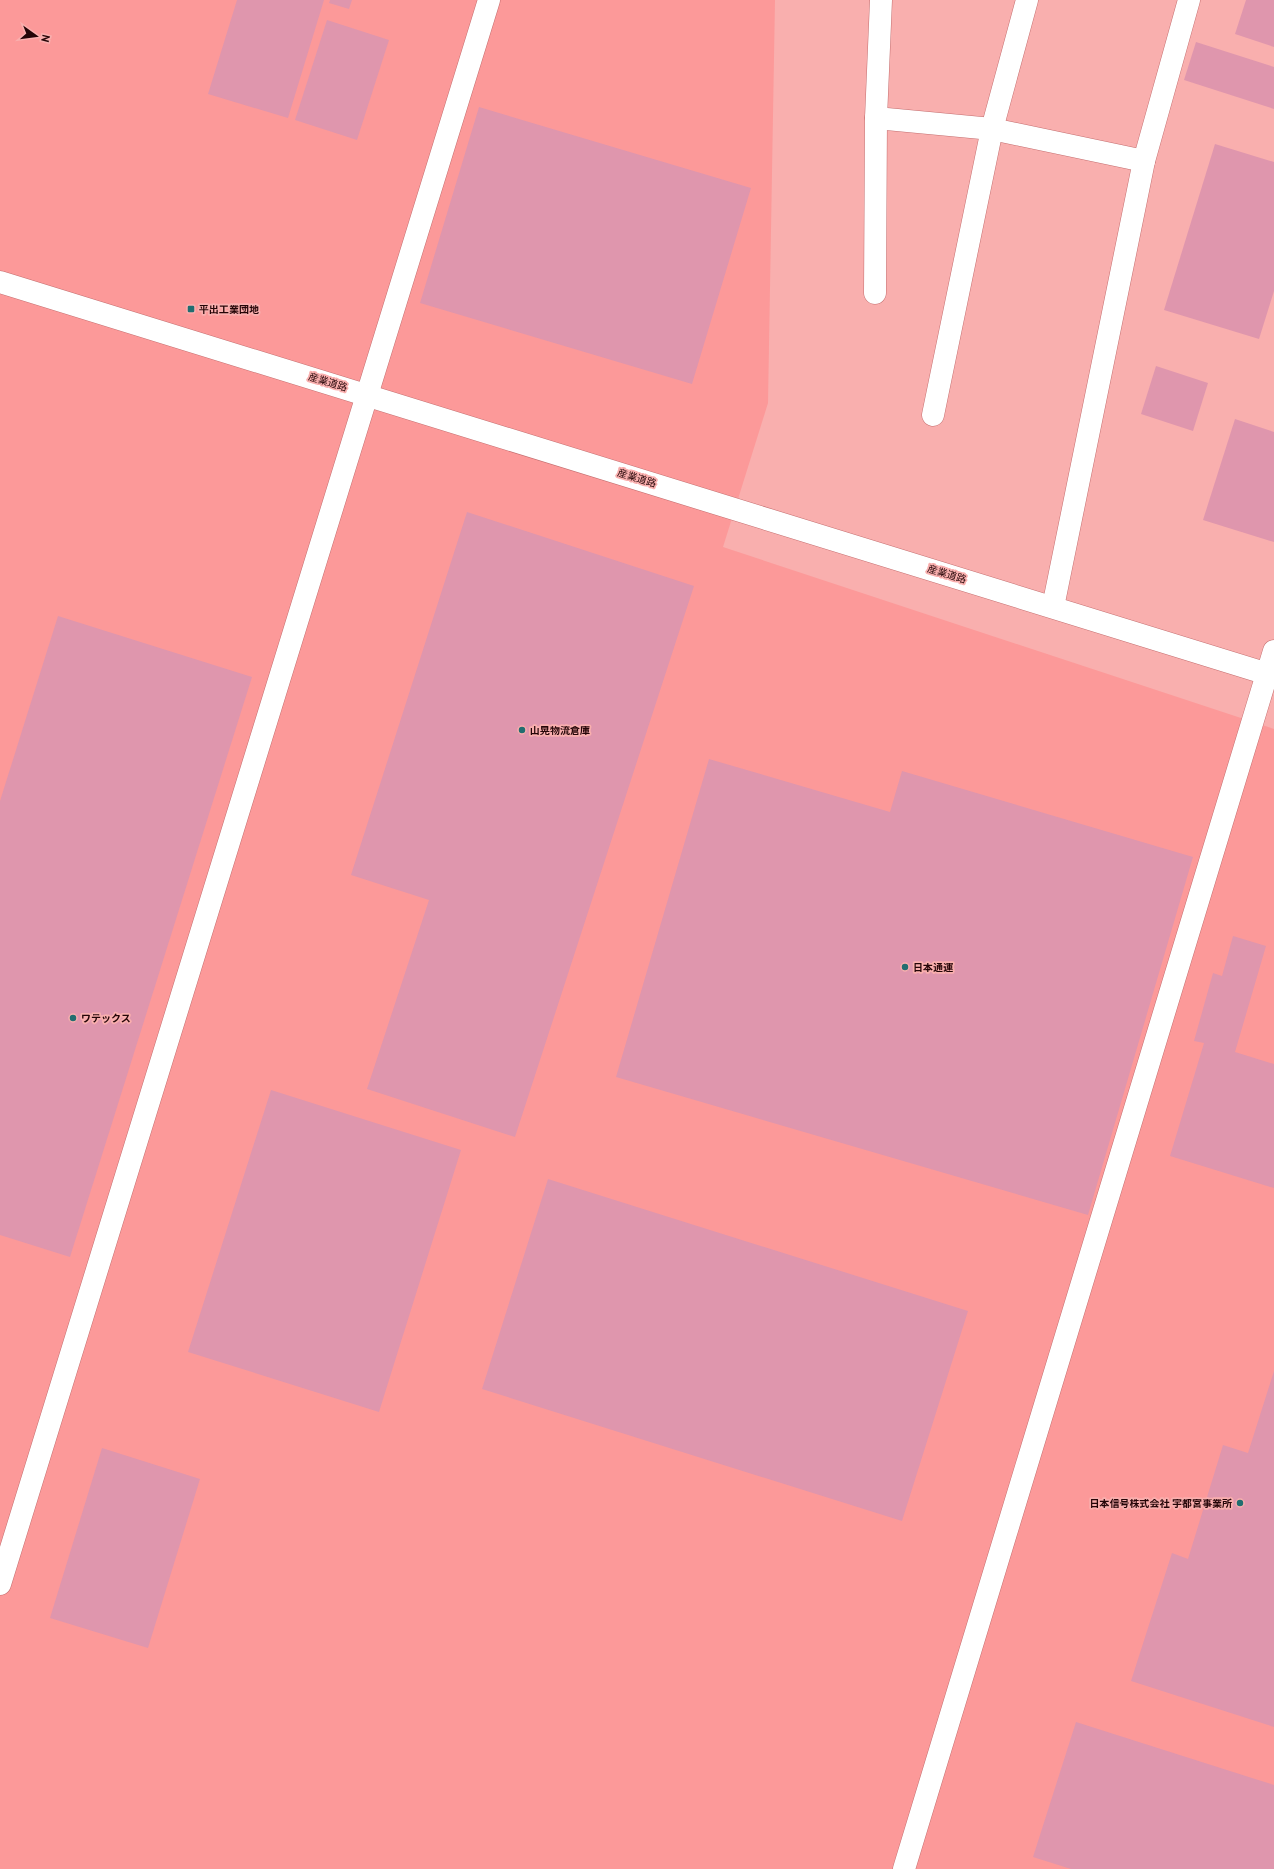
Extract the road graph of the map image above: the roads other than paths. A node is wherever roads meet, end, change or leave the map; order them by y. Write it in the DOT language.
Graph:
graph roads {
  1 [pos="489,0"];
  2 [pos="881,0"];
  3 [pos="1027,0"];
  4 [pos="1189,0"];
  5 [pos="876,118"];
  6 [pos="992,129"];
  7 [pos="1144,161"];
  8 [pos="0,282"];
  9 [pos="875,293"];
  10 [pos="367,395"];
  11 [pos="933,416"];
  12 [pos="1053,607"];
  13 [pos="1274,651"];
  14 [pos="1270,675"];
  15 [pos="0,1584"];
  16 [pos="904,1869"];
  1 -- 10 [label="street"];
  2 -- 5 [label="street"];
  3 -- 6 [label="street"];
  4 -- 7 [label="street"];
  5 -- 6 [label="street"];
  5 -- 9 [label="street"];
  6 -- 7 [label="street"];
  6 -- 11 [label="street"];
  7 -- 12 [label="street"];
  8 -- 10 [label="street, 産業道路"];
  10 -- 12 [label="street, 産業道路"];
  10 -- 15 [label="street"];
  12 -- 14 [label="street, 産業道路"];
  13 -- 14 [label="street"];
  14 -- 16 [label="street"];
}
